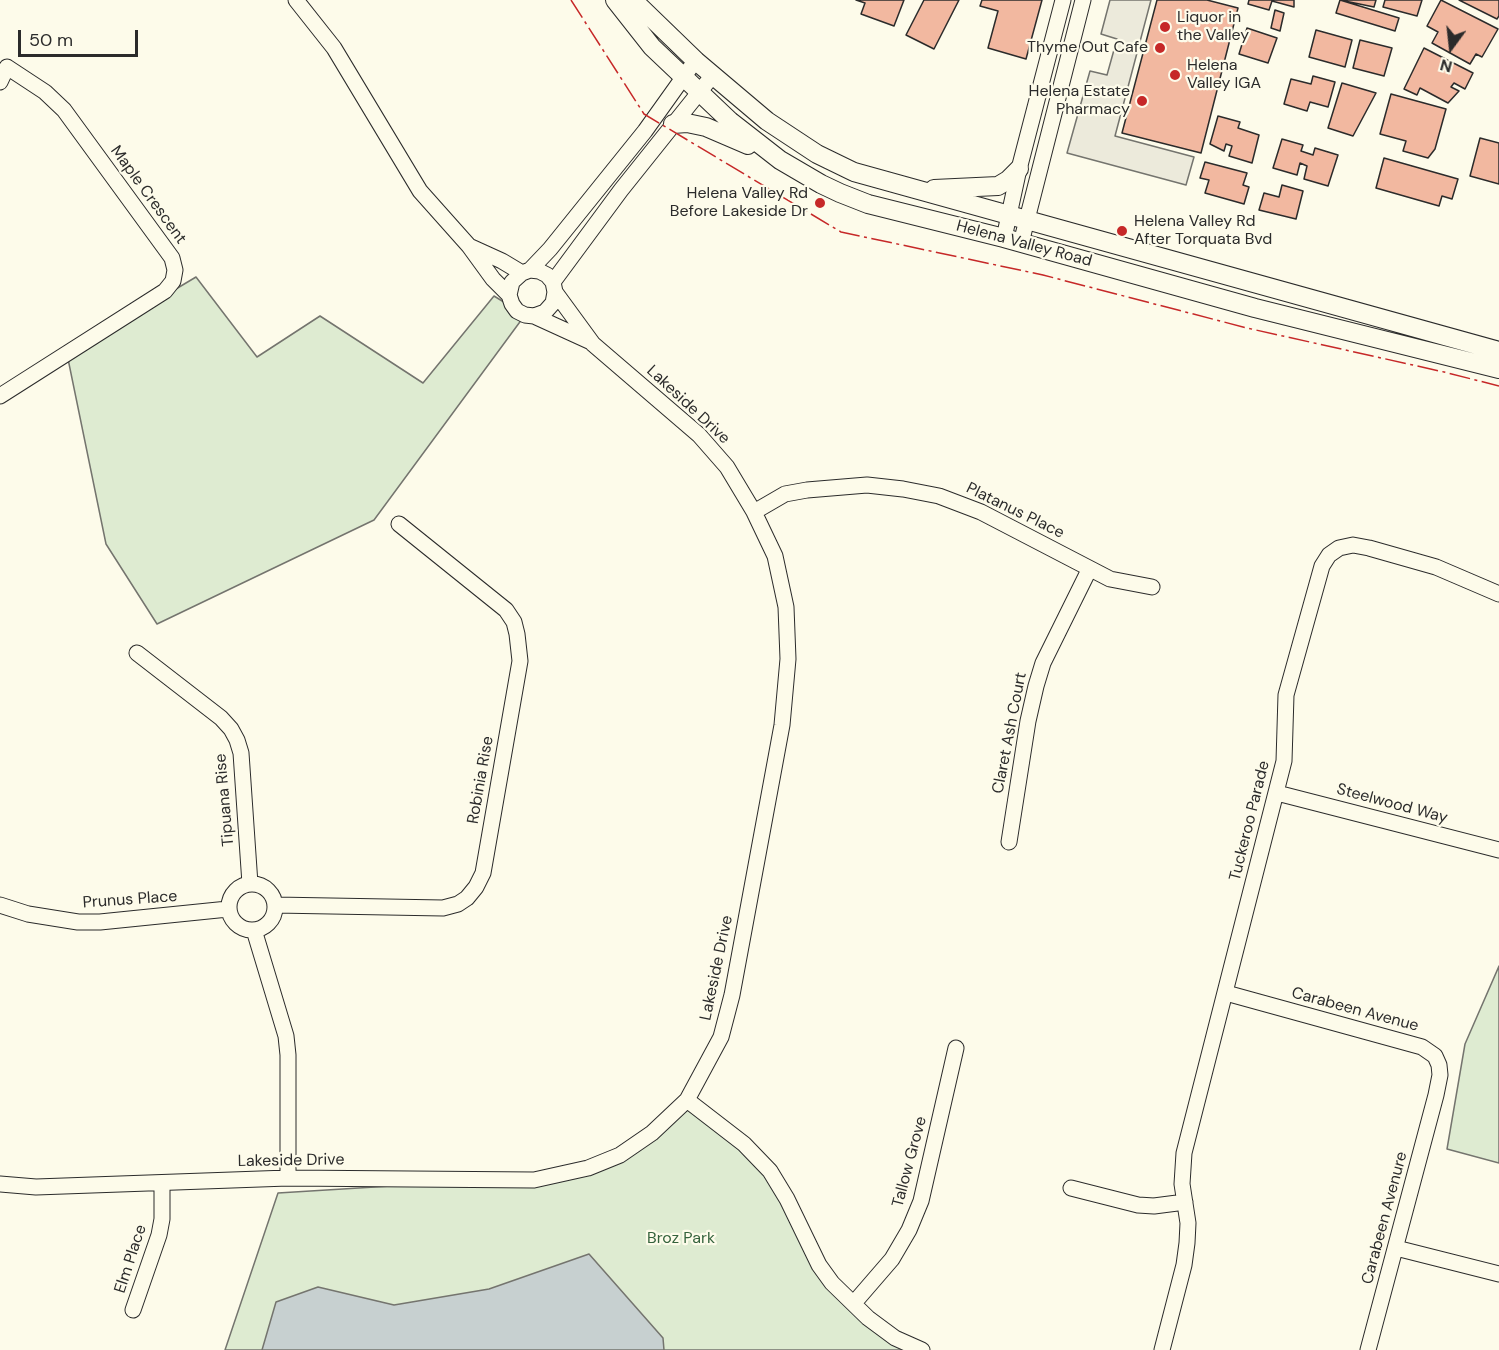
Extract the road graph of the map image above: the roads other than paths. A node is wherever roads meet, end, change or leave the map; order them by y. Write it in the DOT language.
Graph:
graph roads {
  1 [pos="296,0"];
  2 [pos="615,0"];
  3 [pos="633,0"];
  4 [pos="1064,0"];
  5 [pos="1083,0"];
  6 [pos="696,61"];
  7 [pos="713,75"];
  8 [pos="683,77"];
  9 [pos="0,82"];
  10 [pos="699,92"];
  11 [pos="673,124"];
  12 [pos="780,160"];
  13 [pos="1019,169"];
  14 [pos="915,189"];
  15 [pos="1009,216"];
  16 [pos="1027,221"];
  17 [pos="1012,240"];
  18 [pos="469,246"];
  19 [pos="526,271"];
  20 [pos="554,287"];
  21 [pos="509,295"];
  22 [pos="534,316"];
  23 [pos="593,344"];
  24 [pos="1499,351"];
  25 [pos="1499,369"];
  26 [pos="0,396"];
  27 [pos="754,512"];
  28 [pos="399,524"];
  29 [pos="1089,570"];
  30 [pos="1152,587"];
  31 [pos="1499,594"];
  32 [pos="137,653"];
  33 [pos="1277,793"];
  34 [pos="1009,842"];
  35 [pos="1499,850"];
  36 [pos="250,884"];
  37 [pos="0,905"];
  38 [pos="275,905"];
  39 [pos="228,909"];
  40 [pos="254,930"];
  41 [pos="1226,993"];
  42 [pos="956,1048"];
  43 [pos="1436,1095"];
  44 [pos="687,1100"];
  45 [pos="288,1178"];
  46 [pos="162,1183"];
  47 [pos="0,1184"];
  48 [pos="1071,1188"];
  49 [pos="1185,1202"];
  50 [pos="1396,1248"];
  51 [pos="1499,1274"];
  52 [pos="854,1303"];
  53 [pos="133,1310"];
  54 [pos="922,1350"];
  55 [pos="1162,1350"];
  56 [pos="1368,1350"];
  1 -- 18 [label="street, Lakeside Drive"];
  2 -- 8 [label="street, Helena Valley Road"];
  3 -- 6 [label="street, Helena Valley Road"];
  4 -- 13 [label="street"];
  5 -- 16 [label="street"];
  6 -- 7 [label="street, Helena Valley Road"];
  6 -- 8 [label="street"];
  7 -- 10 [label="street"];
  7 -- 14 [label="street, Helena Valley Road"];
  8 -- 10 [label="street, Helena Valley Road"];
  8 -- 19 [label="street"];
  9 -- 26 [label="street, Maple Crescent"];
  10 -- 11 [label="street"];
  10 -- 12 [label="street, Helena Valley Road"];
  11 -- 12 [label="street"];
  11 -- 20 [label="street"];
  12 -- 17 [label="street, Helena Valley Road"];
  13 -- 14 [label="street"];
  13 -- 15 [label="street"];
  14 -- 15 [label="street, Helena Valley Road"];
  15 -- 16 [label="street, Helena Valley Road"];
  15 -- 17 [label="street"];
  16 -- 17 [label="street"];
  16 -- 24 [label="street, Helena Valley Road"];
  17 -- 25 [label="street, Helena Valley Road"];
  18 -- 19 [label="street, Lakeside Drive"];
  18 -- 21 [label="street, Lakeside Drive"];
  19 -- 20 [label="street, Lakeside Drive"];
  19 -- 21 [label="street"];
  20 -- 22 [label="street"];
  20 -- 23 [label="street, Lakeside Drive"];
  21 -- 22 [label="street, Lakeside Drive"];
  22 -- 23 [label="street, Lakeside Drive"];
  23 -- 27 [label="street, Lakeside Drive"];
  27 -- 29 [label="street, Platanus Place"];
  27 -- 44 [label="street, Lakeside Drive"];
  28 -- 38 [label="street, Robinia Rise"];
  29 -- 30 [label="street, Platanus Place"];
  29 -- 34 [label="street, Claret Ash Court"];
  31 -- 33 [label="street, Tuckeroo Parade"];
  32 -- 36 [label="street, Tipuana Rise"];
  33 -- 35 [label="street, Steelwood Way"];
  33 -- 41 [label="street, Tuckeroo Parade"];
  36 -- 38 [label="street"];
  36 -- 39 [label="street"];
  37 -- 39 [label="street, Prunus Place"];
  38 -- 40 [label="street"];
  39 -- 40 [label="street"];
  40 -- 45 [label="street"];
  41 -- 43 [label="street, Carabeen Avenue"];
  41 -- 49 [label="street, Tuckeroo Parade"];
  42 -- 52 [label="street, Tallow Grove"];
  43 -- 50 [label="street, Carabeen Avenure"];
  44 -- 45 [label="street, Lakeside Drive"];
  44 -- 52 [label="street"];
  45 -- 46 [label="street, Lakeside Drive"];
  46 -- 47 [label="street, Lakeside Drive"];
  46 -- 53 [label="street, Elm Place"];
  48 -- 49 [label="street"];
  49 -- 55 [label="street, Tuckeroo Parade"];
  50 -- 51 [label="street"];
  50 -- 56 [label="street, Carabeen Avenure"];
  52 -- 54 [label="street"];
}
